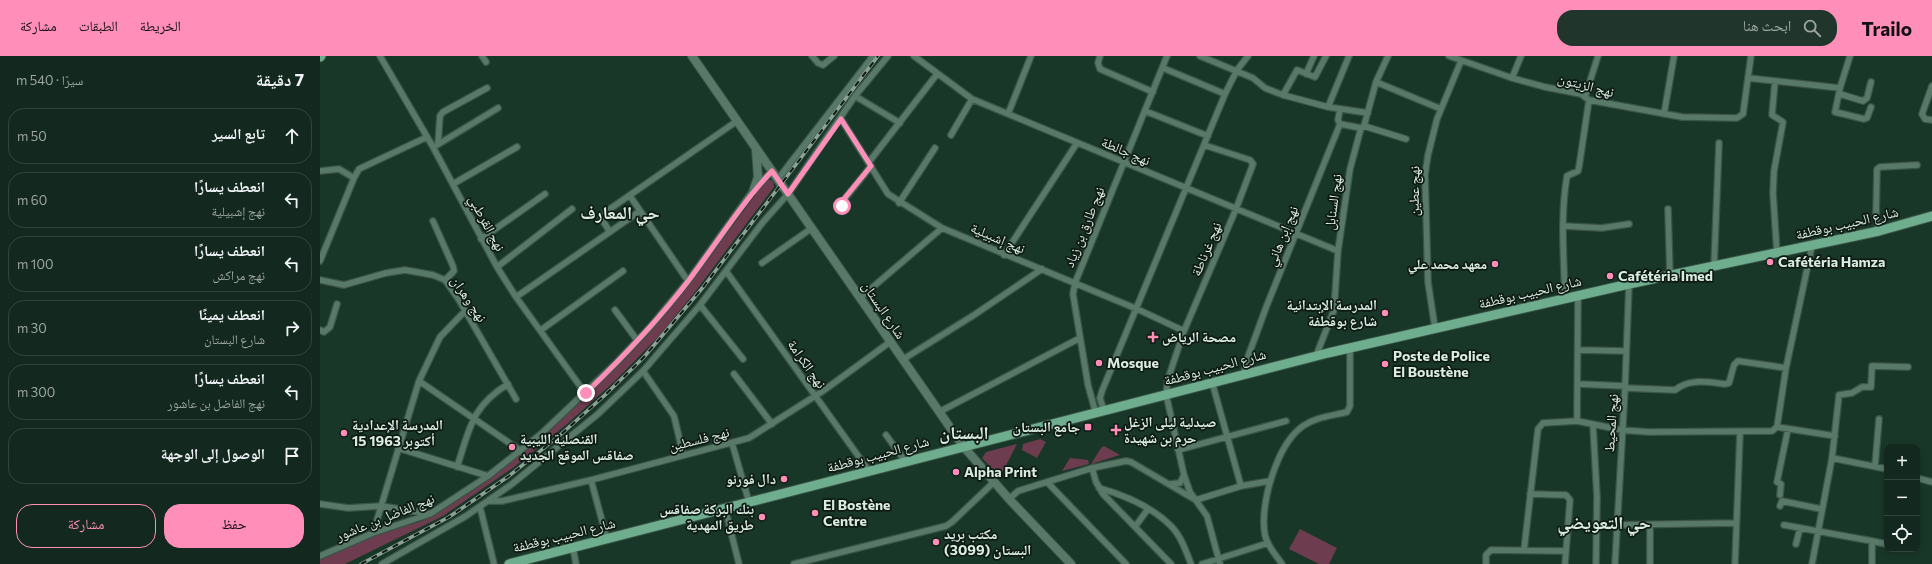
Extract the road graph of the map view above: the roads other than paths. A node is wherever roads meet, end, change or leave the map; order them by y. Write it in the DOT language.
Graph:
graph roads {
  1 [pos="380,56"];
  2 [pos="692,56"];
  3 [pos="812,56"];
  4 [pos="834,56"];
  5 [pos="873,56"];
  6 [pos="888,56"];
  7 [pos="914,56"];
  8 [pos="1031,56"];
  9 [pos="1100,56"];
  10 [pos="1167,56"];
  11 [pos="1200,56"];
  12 [pos="1248,56"];
  13 [pos="1314,56"];
  14 [pos="1326,56"];
  15 [pos="1349,56"];
  16 [pos="1388,56"];
  17 [pos="1449,56"];
  18 [pos="1521,56"];
  19 [pos="1598,56"];
  20 [pos="1674,56"];
  21 [pos="1751,56"];
  22 [pos="1850,56"];
  23 [pos="1461,61"];
  24 [pos="1163,68"];
  25 [pos="1237,70"];
  26 [pos="937,74"];
  27 [pos="1306,74"];
  28 [pos="1512,78"];
  29 [pos="1748,78"];
  30 [pos="1775,81"];
  31 [pos="1376,82"];
  32 [pos="1871,82"];
  33 [pos="1932,86"];
  34 [pos="487,88"];
  35 [pos="1840,88"];
  36 [pos="1153,92"];
  37 [pos="1225,94"];
  38 [pos="1840,94"];
  39 [pos="1283,95"];
  40 [pos="855,96"];
  41 [pos="972,99"];
  42 [pos="1587,99"];
  43 [pos="1328,107"];
  44 [pos="1871,107"];
  45 [pos="498,108"];
  46 [pos="1340,109"];
  47 [pos="1441,109"];
  48 [pos="1145,111"];
  49 [pos="1368,113"];
  50 [pos="1008,114"];
  51 [pos="1664,114"];
  52 [pos="841,119"];
  53 [pos="1932,120"];
  54 [pos="737,121"];
  55 [pos="900,123"];
  56 [pos="1340,124"];
  57 [pos="1362,127"];
  58 [pos="952,135"];
  59 [pos="1208,136"];
  60 [pos="427,137"];
  61 [pos="1406,139"];
  62 [pos="1077,143"];
  63 [pos="1719,143"];
  64 [pos="1204,145"];
  65 [pos="435,146"];
  66 [pos="517,148"];
  67 [pos="756,148"];
  68 [pos="935,148"];
  69 [pos="1123,163"];
  70 [pos="870,164"];
  71 [pos="1917,165"];
  72 [pos="320,171"];
  73 [pos="772,171"];
  74 [pos="354,178"];
  75 [pos="778,179"];
  76 [pos="453,184"];
  77 [pos="754,190"];
  78 [pos="1186,190"];
  79 [pos="545,194"];
  80 [pos="788,194"];
  81 [pos="630,196"];
  82 [pos="899,203"];
  83 [pos="572,209"];
  84 [pos="1236,209"];
  85 [pos="1668,209"];
  86 [pos="844,210"];
  87 [pos="640,212"];
  88 [pos="1932,216"];
  89 [pos="433,220"];
  90 [pos="1629,224"];
  91 [pos="1564,226"];
  92 [pos="812,228"];
  93 [pos="942,228"];
  94 [pos="1879,231"];
  95 [pos="610,232"];
  96 [pos="1296,234"];
  97 [pos="481,239"];
  98 [pos="1812,246"];
  99 [pos="1338,251"];
  100 [pos="1777,254"];
  101 [pos="1004,255"];
  102 [pos="320,261"];
  103 [pos="762,262"];
  104 [pos="497,267"];
  105 [pos="1714,267"];
  106 [pos="1042,269"];
  107 [pos="623,271"];
  108 [pos="726,271"];
  109 [pos="1670,276"];
  110 [pos="320,280"];
  111 [pos="445,280"];
  112 [pos="688,281"];
  113 [pos="1075,283"];
  114 [pos="1629,284"];
  115 [pos="1578,296"];
  116 [pos="516,297"];
  117 [pos="860,298"];
  118 [pos="1565,299"];
  119 [pos="337,304"];
  120 [pos="700,305"];
  121 [pos="1137,309"];
  122 [pos="615,310"];
  123 [pos="465,311"];
  124 [pos="1436,328"];
  125 [pos="320,330"];
  126 [pos="541,330"];
  127 [pos="1184,331"];
  128 [pos="1080,338"];
  129 [pos="637,340"];
  130 [pos="890,342"];
  131 [pos="1350,347"];
  132 [pos="1578,350"];
  133 [pos="1626,351"];
  134 [pos="1316,356"];
  135 [pos="743,359"];
  136 [pos="902,360"];
  137 [pos="1908,367"];
  138 [pos="1786,368"];
  139 [pos="643,371"];
  140 [pos="734,374"];
  141 [pos="1244,374"];
  142 [pos="419,381"];
  143 [pos="1212,382"];
  144 [pos="508,384"];
  145 [pos="1578,384"];
  146 [pos="1625,387"];
  147 [pos="586,393"];
  148 [pos="1166,394"];
  149 [pos="814,396"];
  150 [pos="516,399"];
  151 [pos="939,412"];
  152 [pos="1100,412"];
  153 [pos="473,418"];
  154 [pos="1879,419"];
  155 [pos="1286,421"];
  156 [pos="1577,421"];
  157 [pos="772,424"];
  158 [pos="1593,425"];
  159 [pos="1777,427"];
  160 [pos="1788,429"];
  161 [pos="1622,430"];
  162 [pos="1740,433"];
  163 [pos="886,435"];
  164 [pos="1835,436"];
  165 [pos="1228,437"];
  166 [pos="732,443"];
  167 [pos="963,446"];
  168 [pos="398,448"];
  169 [pos="1178,450"];
  170 [pos="521,451"];
  171 [pos="683,454"];
  172 [pos="1832,458"];
  173 [pos="905,461"];
  174 [pos="1875,466"];
  175 [pos="457,467"];
  176 [pos="1092,468"];
  177 [pos="1884,468"];
  178 [pos="869,471"];
  179 [pos="1184,475"];
  180 [pos="488,476"];
  181 [pos="1920,479"];
  182 [pos="591,480"];
  183 [pos="1270,481"];
  184 [pos="994,482"];
  185 [pos="1047,482"];
  186 [pos="1932,482"];
  187 [pos="1170,484"];
  188 [pos="1241,486"];
  189 [pos="1099,488"];
  190 [pos="1530,494"];
  191 [pos="1780,494"];
  192 [pos="1009,499"];
  193 [pos="1196,500"];
  194 [pos="489,501"];
  195 [pos="749,502"];
  196 [pos="320,504"];
  197 [pos="381,506"];
  198 [pos="1780,506"];
  199 [pos="480,507"];
  200 [pos="725,508"];
  201 [pos="1148,509"];
  202 [pos="1821,509"];
  203 [pos="430,514"];
  204 [pos="1736,523"];
  205 [pos="1616,525"];
  206 [pos="1650,525"];
  207 [pos="1784,525"];
  208 [pos="1135,527"];
  209 [pos="1800,528"];
  210 [pos="1817,532"];
  211 [pos="373,533"];
  212 [pos="607,539"];
  213 [pos="1872,541"];
  214 [pos="1268,543"];
  215 [pos="1796,544"];
  216 [pos="1884,544"];
  217 [pos="573,548"];
  218 [pos="1524,550"];
  219 [pos="1566,551"];
  220 [pos="320,556"];
  221 [pos="1219,561"];
  222 [pos="382,564"];
  223 [pos="494,564"];
  224 [pos="509,564"];
  225 [pos="576,564"];
  226 [pos="739,564"];
  227 [pos="794,564"];
  228 [pos="1071,564"];
  229 [pos="1126,564"];
  230 [pos="1171,564"];
  231 [pos="1191,564"];
  232 [pos="1202,564"];
  233 [pos="1282,564"];
  234 [pos="1486,564"];
  235 [pos="1565,564"];
  236 [pos="1596,564"];
  237 [pos="1615,564"];
  238 [pos="1650,564"];
  239 [pos="1734,564"];
  240 [pos="1812,564"];
  241 [pos="1872,564"];
  1 -- 60 [label="street, نهج القرطبي"];
  2 -- 54 [label="main road, شارع البستان"];
  3 -- 4 [label="street"];
  5 -- 75 [label="street"];
  6 -- 40 [label="street"];
  7 -- 26 [label="street, نهج جالطة"];
  8 -- 50 [label="street"];
  9 -- 36 [label="street"];
  10 -- 24 [label="street, نهج طارق بن زياد"];
  11 -- 25 [label="street"];
  12 -- 25 [label="street"];
  13 -- 27 [label="street"];
  14 -- 27 [label="street"];
  15 -- 43 [label="street"];
  16 -- 31 [label="street, نهج السنابل"];
  17 -- 23 [label="street, نهج الزيتون"];
  18 -- 28 [label="street"];
  19 -- 42 [label="street"];
  20 -- 51 [label="street"];
  21 -- 29 [label="street"];
  22 -- 35 [label="street"];
  23 -- 28 [label="street, نهج الزيتون"];
  23 -- 47 [label="street, نهج عطين"];
  24 -- 36 [label="street, نهج طارق بن زياد"];
  24 -- 37 [label="street"];
  25 -- 37 [label="street"];
  25 -- 39 [label="street"];
  26 -- 41 [label="street, نهج جالطة"];
  26 -- 55 [label="street"];
  27 -- 39 [label="street"];
  28 -- 42 [label="street, نهج الزيتون"];
  29 -- 30 [label="street"];
  29 -- 51 [label="street, نهج الزيتون"];
  30 -- 35 [label="street"];
  30 -- 100 [label="street"];
  31 -- 47 [label="street"];
  31 -- 49 [label="street, نهج السنابل"];
  32 -- 38 [label="street"];
  33 -- 53 [label="street"];
  34 -- 65 [label="street"];
  35 -- 38 [label="street"];
  36 -- 48 [label="street, نهج طارق بن زياد"];
  37 -- 59 [label="street"];
  38 -- 44 [label="street"];
  39 -- 43 [label="street"];
  40 -- 52 [label="street"];
  40 -- 55 [label="street"];
  41 -- 50 [label="street, نهج جالطة"];
  41 -- 58 [label="street"];
  42 -- 51 [label="street, نهج الزيتون"];
  42 -- 91 [label="street"];
  43 -- 46 [label="street"];
  45 -- 65 [label="street"];
  46 -- 49 [label="street"];
  46 -- 56 [label="street, نهج إبن هاني"];
  47 -- 124 [label="street, نهج عطين"];
  48 -- 59 [label="street"];
  48 -- 69 [label="street, نهج طارق بن زياد"];
  49 -- 57 [label="street, نهج السنابل"];
  50 -- 62 [label="street, نهج جالطة"];
  52 -- 70 [label="street, نهج إشبيلية"];
  52 -- 80 [label="street"];
  54 -- 67 [label="main road, شارع البستان"];
  54 -- 81 [label="street"];
  55 -- 70 [label="street"];
  56 -- 57 [label="street"];
  56 -- 96 [label="street, نهج إبن هاني"];
  57 -- 61 [label="street"];
  57 -- 99 [label="street, نهج السنابل"];
  59 -- 64 [label="street"];
  60 -- 65 [label="street, نهج القرطبي"];
  60 -- 74 [label="street"];
  62 -- 69 [label="street, نهج جالطة"];
  62 -- 101 [label="street"];
  63 -- 105 [label="street"];
  64 -- 78 [label="street"];
  64 -- 84 [label="street, نهج غرناطة"];
  65 -- 76 [label="street, نهج القرطبي"];
  66 -- 76 [label="street"];
  67 -- 73 [label="main road, شارع البستان"];
  67 -- 77 [label="main road"];
  68 -- 82 [label="street"];
  69 -- 78 [label="street, نهج جالطة"];
  69 -- 113 [label="street, نهج طارق بن زياد"];
  70 -- 82 [label="street, نهج إشبيلية"];
  70 -- 86 [label="street"];
  71 -- 94 [label="street"];
  72 -- 74 [label="street"];
  73 -- 75 [label="main road, شارع البستان"];
  73 -- 77 [label="street, نهج الفاضل بن عاشور"];
  74 -- 102 [label="street"];
  75 -- 80 [label="main road, شارع البستان"];
  76 -- 97 [label="street, نهج القرطبي"];
  77 -- 112 [label="street, نهج الفاضل بن عاشور"];
  78 -- 84 [label="street, نهج جالطة"];
  78 -- 121 [label="street"];
  79 -- 97 [label="street"];
  80 -- 92 [label="main road, شارع البستان"];
  80 -- 108 [label="street"];
  81 -- 87 [label="street"];
  81 -- 95 [label="street"];
  82 -- 93 [label="street, نهج إشبيلية"];
  83 -- 104 [label="street"];
  84 -- 96 [label="street, نهج جالطة"];
  84 -- 127 [label="street, نهج غرناطة"];
  85 -- 109 [label="street"];
  87 -- 95 [label="street"];
  87 -- 112 [label="street"];
  88 -- 94 [label="main road, شارع الحبيب بوقطفة"];
  89 -- 111 [label="street"];
  90 -- 91 [label="street"];
  91 -- 118 [label="street"];
  92 -- 103 [label="street"];
  92 -- 117 [label="main road, شارع البستان"];
  93 -- 101 [label="street, نهج إشبيلية"];
  93 -- 117 [label="street"];
  94 -- 98 [label="main road, شارع الحبيب بوقطفة"];
  95 -- 116 [label="street"];
  96 -- 99 [label="street, نهج جالطة"];
  96 -- 141 [label="street, نهج إبن هاني"];
  97 -- 104 [label="street, نهج القرطبي"];
  98 -- 100 [label="main road, شارع الحبيب بوقطفة"];
  98 -- 138 [label="street"];
  99 -- 134 [label="street, نهج السنابل"];
  100 -- 105 [label="main road, شارع الحبيب بوقطفة"];
  101 -- 106 [label="street, نهج إشبيلية"];
  104 -- 116 [label="street, نهج القرطبي"];
  105 -- 109 [label="main road, شارع الحبيب بوقطفة"];
  106 -- 113 [label="street, نهج إشبيلية"];
  106 -- 136 [label="street"];
  107 -- 126 [label="street"];
  108 -- 120 [label="street"];
  108 -- 149 [label="street, نهج الكرامة"];
  109 -- 114 [label="main road, شارع الحبيب بوقطفة"];
  110 -- 111 [label="street, نهج وهران"];
  111 -- 123 [label="street, نهج وهران"];
  112 -- 129 [label="street, نهج الفاضل بن عاشور"];
  113 -- 121 [label="street, نهج إشبيلية"];
  113 -- 128 [label="street, نهج طارق بن زياد"];
  114 -- 115 [label="main road, شارع الحبيب بوقطفة"];
  114 -- 133 [label="street, نهج المحيط"];
  115 -- 118 [label="main road, شارع الحبيب بوقطفة"];
  115 -- 132 [label="street"];
  116 -- 126 [label="street, نهج القرطبي"];
  117 -- 130 [label="main road, شارع البستان"];
  118 -- 124 [label="main road, شارع الحبيب بوقطفة"];
  119 -- 125 [label="street"];
  120 -- 135 [label="street"];
  120 -- 139 [label="street"];
  121 -- 127 [label="street, نهج إشبيلية"];
  121 -- 152 [label="street"];
  122 -- 129 [label="street"];
  123 -- 142 [label="street"];
  123 -- 144 [label="street, نهج وهران"];
  124 -- 131 [label="main road, شارع الحبيب بوقطفة"];
  126 -- 147 [label="street, نهج القرطبي"];
  127 -- 148 [label="street, نهج غرناطة"];
  128 -- 151 [label="street"];
  128 -- 152 [label="street, نهج طارق بن زياد"];
  129 -- 147 [label="street, نهج الفاضل بن عاشور"];
  130 -- 136 [label="main road, شارع البستان"];
  130 -- 149 [label="street, نهج فلسطين"];
  131 -- 134 [label="main road, شارع الحبيب بوقطفة"];
  131 -- 183 [label="street"];
  132 -- 133 [label="street"];
  132 -- 145 [label="street"];
  133 -- 146 [label="street, نهج المحيط"];
  134 -- 141 [label="main road, شارع الحبيب بوقطفة"];
  136 -- 151 [label="main road, شارع البستان"];
  137 -- 164 [label="street"];
  138 -- 146 [label="street"];
  138 -- 159 [label="street"];
  139 -- 171 [label="street"];
  139 -- 194 [label="street"];
  140 -- 157 [label="street"];
  141 -- 143 [label="main road, شارع الحبيب بوقطفة"];
  142 -- 153 [label="street"];
  142 -- 168 [label="street"];
  143 -- 148 [label="main road, شارع الحبيب بوقطفة"];
  143 -- 165 [label="street"];
  144 -- 150 [label="street, نهج وهران"];
  144 -- 153 [label="street"];
  145 -- 146 [label="street"];
  145 -- 156 [label="street"];
  146 -- 161 [label="street, نهج المحيط"];
  147 -- 170 [label="street, نهج الفاضل بن عاشور"];
  148 -- 152 [label="main road, شارع الحبيب بوقطفة"];
  148 -- 169 [label="street"];
  149 -- 157 [label="street, نهج فلسطين"];
  149 -- 178 [label="street, نهج الكرامة"];
  151 -- 167 [label="main road, شارع البستان"];
  152 -- 167 [label="main road, شارع الحبيب بوقطفة"];
  153 -- 170 [label="street"];
  153 -- 175 [label="street"];
  154 -- 174 [label="street"];
  155 -- 165 [label="street"];
  156 -- 158 [label="street"];
  156 -- 190 [label="street"];
  157 -- 166 [label="street, نهج فلسطين"];
  158 -- 161 [label="street"];
  158 -- 236 [label="street"];
  159 -- 160 [label="street"];
  159 -- 162 [label="street"];
  160 -- 164 [label="street"];
  160 -- 191 [label="street"];
  161 -- 162 [label="street"];
  161 -- 205 [label="street, نهج المحيط"];
  162 -- 204 [label="street"];
  163 -- 173 [label="street"];
  164 -- 172 [label="street"];
  165 -- 169 [label="street"];
  165 -- 188 [label="street"];
  166 -- 171 [label="street, نهج فلسطين"];
  166 -- 195 [label="street"];
  167 -- 173 [label="main road, شارع الحبيب بوقطفة"];
  167 -- 184 [label="main road, شارع البستان"];
  168 -- 175 [label="street"];
  168 -- 197 [label="street"];
  169 -- 179 [label="street"];
  170 -- 180 [label="street, نهج الفاضل بن عاشور"];
  171 -- 182 [label="street, نهج فلسطين"];
  172 -- 174 [label="street"];
  172 -- 202 [label="street"];
  173 -- 178 [label="main road, شارع الحبيب بوقطفة"];
  174 -- 177 [label="street"];
  175 -- 180 [label="street"];
  176 -- 185 [label="street"];
  176 -- 187 [label="street"];
  176 -- 189 [label="street"];
  178 -- 195 [label="main road, شارع الحبيب بوقطفة"];
  179 -- 187 [label="street"];
  179 -- 193 [label="street"];
  180 -- 203 [label="street, نهج الفاضل بن عاشور"];
  181 -- 186 [label="street"];
  182 -- 194 [label="street, نهج فلسطين"];
  182 -- 212 [label="street"];
  183 -- 188 [label="street"];
  183 -- 214 [label="street"];
  184 -- 192 [label="main road, شارع البستان"];
  184 -- 227 [label="street"];
  185 -- 192 [label="street"];
  185 -- 229 [label="street"];
  187 -- 193 [label="street"];
  188 -- 193 [label="street"];
  189 -- 201 [label="street"];
  189 -- 208 [label="street"];
  190 -- 218 [label="street"];
  190 -- 219 [label="street"];
  192 -- 228 [label="main road, شارع البستان"];
  193 -- 221 [label="street"];
  194 -- 199 [label="street"];
  195 -- 200 [label="main road, شارع الحبيب بوقطفة"];
  196 -- 197 [label="street"];
  197 -- 203 [label="street"];
  197 -- 211 [label="street"];
  198 -- 202 [label="street"];
  199 -- 222 [label="street"];
  199 -- 223 [label="street"];
  200 -- 212 [label="main road, شارع الحبيب بوقطفة"];
  200 -- 226 [label="street"];
  201 -- 208 [label="street"];
  201 -- 231 [label="street"];
  202 -- 210 [label="street"];
  203 -- 211 [label="street, نهج الفاضل بن عاشور"];
  204 -- 206 [label="street"];
  204 -- 239 [label="street"];
  205 -- 206 [label="street"];
  205 -- 237 [label="street, نهج المحيط"];
  206 -- 238 [label="street"];
  207 -- 209 [label="street"];
  208 -- 230 [label="street"];
  209 -- 210 [label="street"];
  209 -- 215 [label="street"];
  210 -- 213 [label="street"];
  210 -- 240 [label="street"];
  211 -- 220 [label="street, نهج الفاضل بن عاشور"];
  212 -- 217 [label="main road, شارع الحبيب بوقطفة"];
  213 -- 216 [label="street"];
  213 -- 241 [label="street"];
  214 -- 221 [label="street"];
  214 -- 233 [label="street"];
  217 -- 224 [label="main road, شارع الحبيب بوقطفة"];
  217 -- 225 [label="street"];
  218 -- 219 [label="street"];
  218 -- 234 [label="street"];
  219 -- 235 [label="street"];
  221 -- 232 [label="street"];
}
